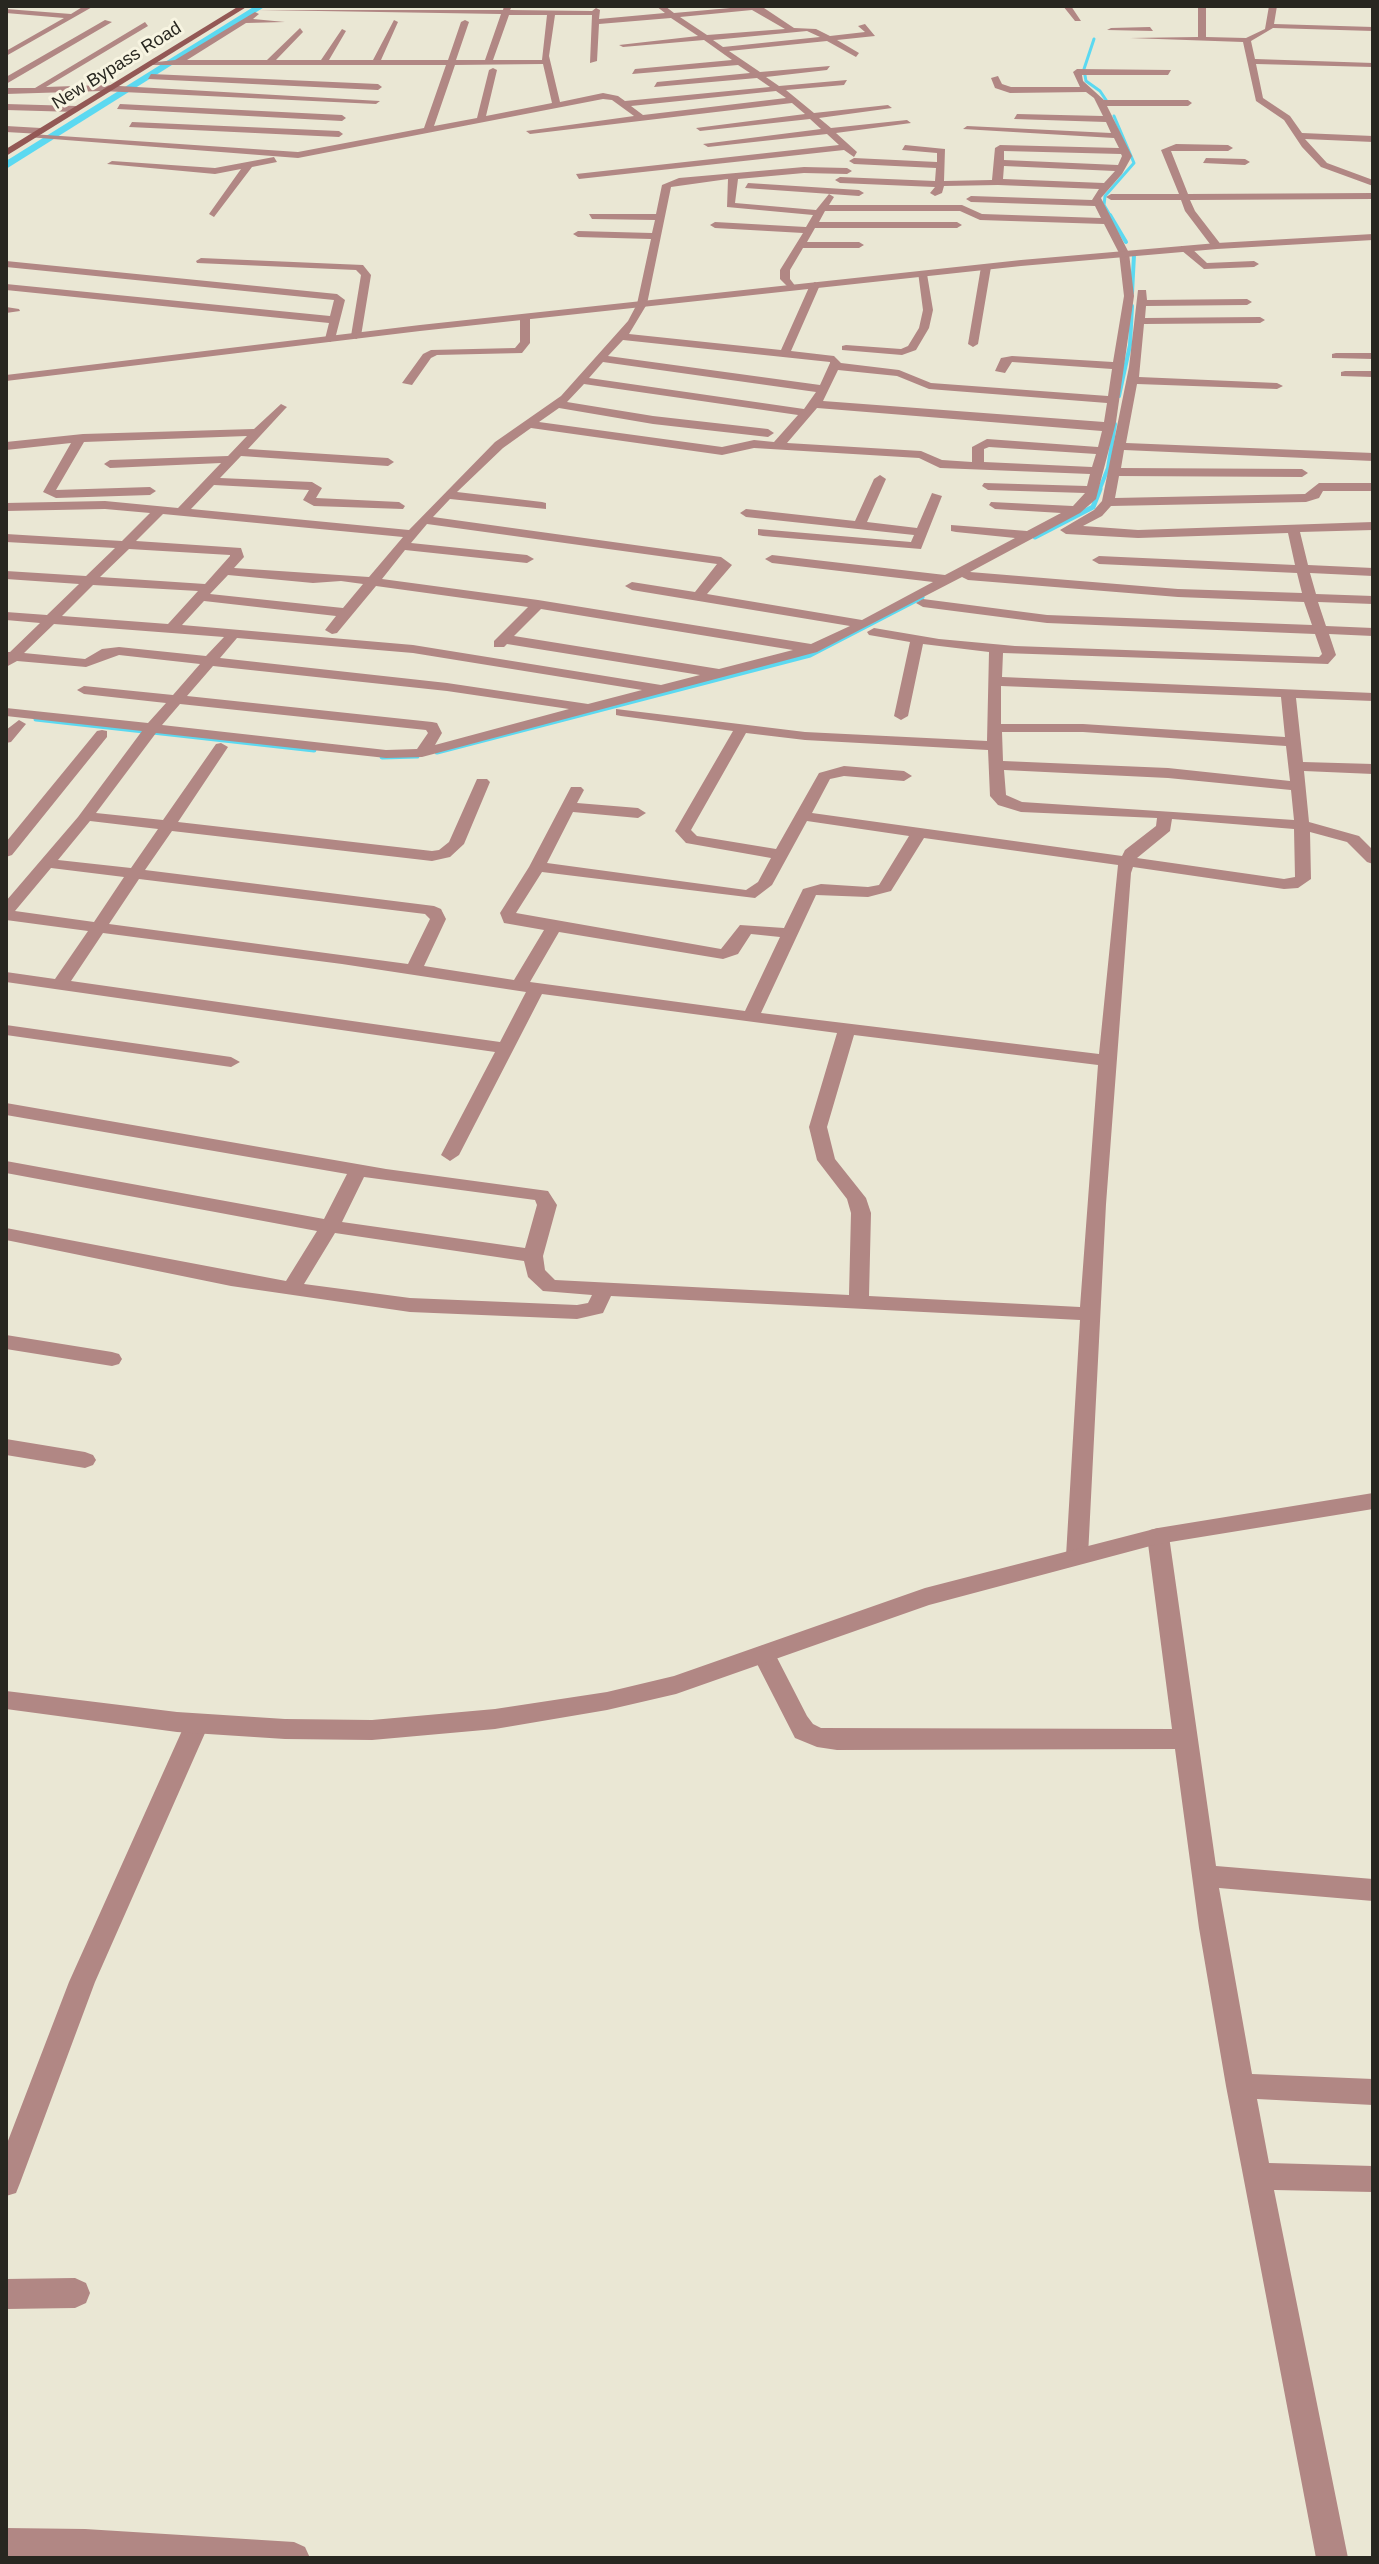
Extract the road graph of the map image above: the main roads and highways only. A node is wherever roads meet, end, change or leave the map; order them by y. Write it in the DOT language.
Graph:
graph roads {
  1 [pos="245,6"];
  2 [pos="42,134"];
  3 [pos="31,137"];
  4 [pos="7,152"];
  1 -- 2 [label="main road, New Bypass Road"];
  3 -- 4 [label="main road"];
}
